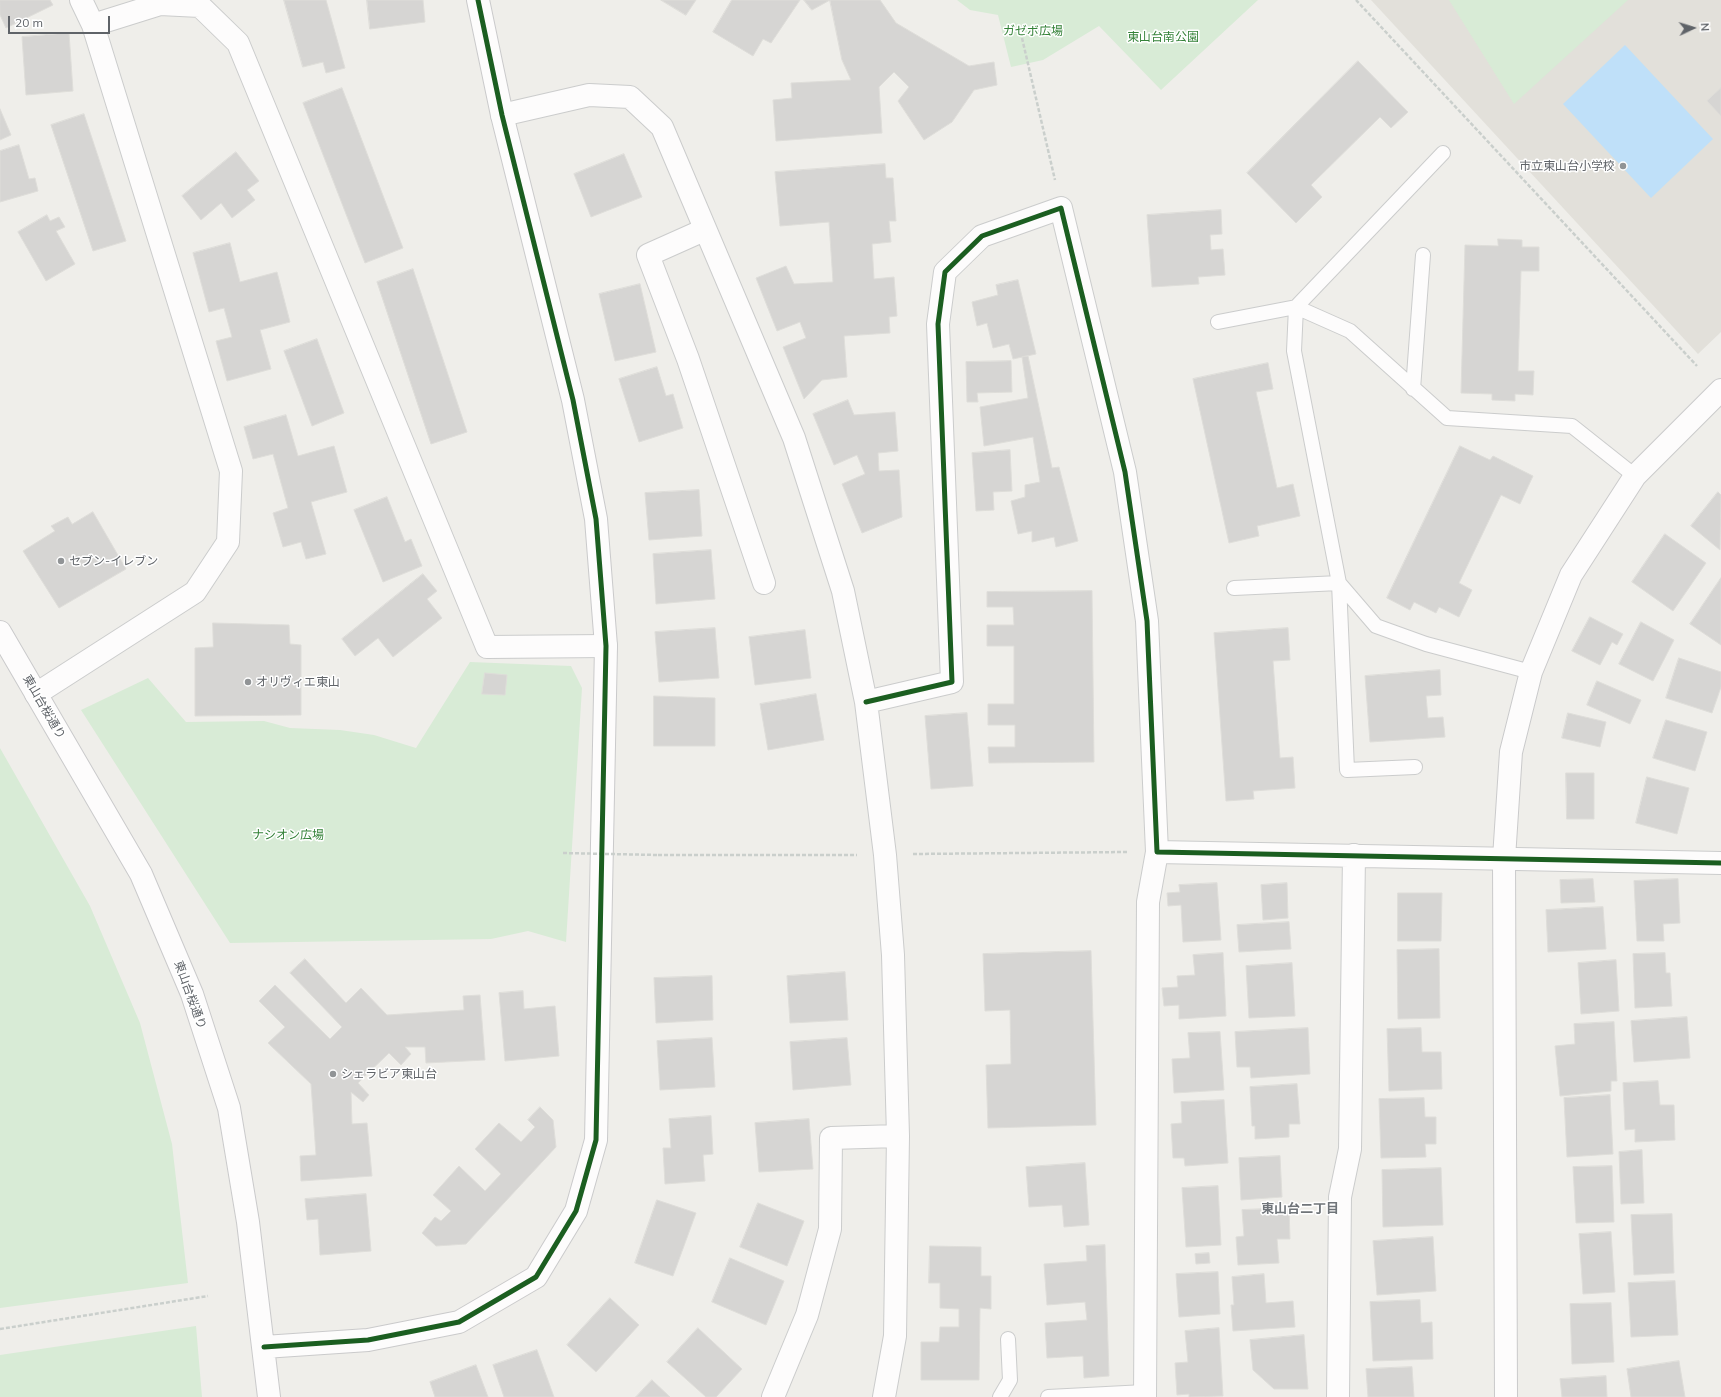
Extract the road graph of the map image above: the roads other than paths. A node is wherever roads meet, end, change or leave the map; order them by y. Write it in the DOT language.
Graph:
graph roads {
  1 [pos="81,0"];
  2 [pos="478,0"];
  3 [pos="93,25"];
  4 [pos="502,115"];
  5 [pos="1443,153"];
  6 [pos="704,230"];
  7 [pos="1422,256"];
  8 [pos="1296,307"];
  9 [pos="1218,322"];
  10 [pos="1413,389"];
  11 [pos="1721,390"];
  12 [pos="1635,476"];
  13 [pos="1339,583"];
  14 [pos="764,584"];
  15 [pos="1234,588"];
  16 [pos="0,632"];
  17 [pos="606,646"];
  18 [pos="1531,672"];
  19 [pos="36,694"];
  20 [pos="866,702"];
  21 [pos="1415,767"];
  22 [pos="1157,852"];
  23 [pos="1354,855"];
  24 [pos="1504,858"];
  25 [pos="1721,863"];
  26 [pos="898,1136"];
  27 [pos="1008,1339"];
  28 [pos="264,1347"];
  29 [pos="1145,1395"];
  30 [pos="269,1397"];
  31 [pos="773,1397"];
  32 [pos="884,1397"];
  33 [pos="1000,1397"];
  34 [pos="1048,1397"];
  35 [pos="1338,1397"];
  36 [pos="1506,1397"];
  1 -- 3 [label="street"];
  2 -- 4 [label="street"];
  3 -- 17 [label="street"];
  3 -- 19 [label="street"];
  4 -- 6 [label="street"];
  4 -- 17 [label="street"];
  5 -- 8 [label="lane"];
  6 -- 14 [label="street"];
  6 -- 20 [label="street"];
  7 -- 10 [label="lane"];
  8 -- 9 [label="lane"];
  8 -- 10 [label="lane"];
  8 -- 13 [label="lane"];
  10 -- 12 [label="lane"];
  11 -- 12 [label="street"];
  12 -- 18 [label="street"];
  13 -- 15 [label="lane"];
  13 -- 18 [label="lane"];
  13 -- 21 [label="lane"];
  16 -- 19 [label="street, 東山台桜通り"];
  17 -- 28 [label="street"];
  18 -- 24 [label="street"];
  19 -- 28 [label="street, 東山台桜通り"];
  20 -- 22 [label="street"];
  20 -- 26 [label="street"];
  22 -- 23 [label="street"];
  22 -- 29 [label="street"];
  23 -- 24 [label="street"];
  23 -- 35 [label="street"];
  24 -- 25 [label="street"];
  24 -- 36 [label="street"];
  26 -- 31 [label="street"];
  26 -- 32 [label="street"];
  27 -- 33 [label="lane"];
  28 -- 30 [label="street, 東山台桜通り"];
  29 -- 34 [label="lane"];
}
